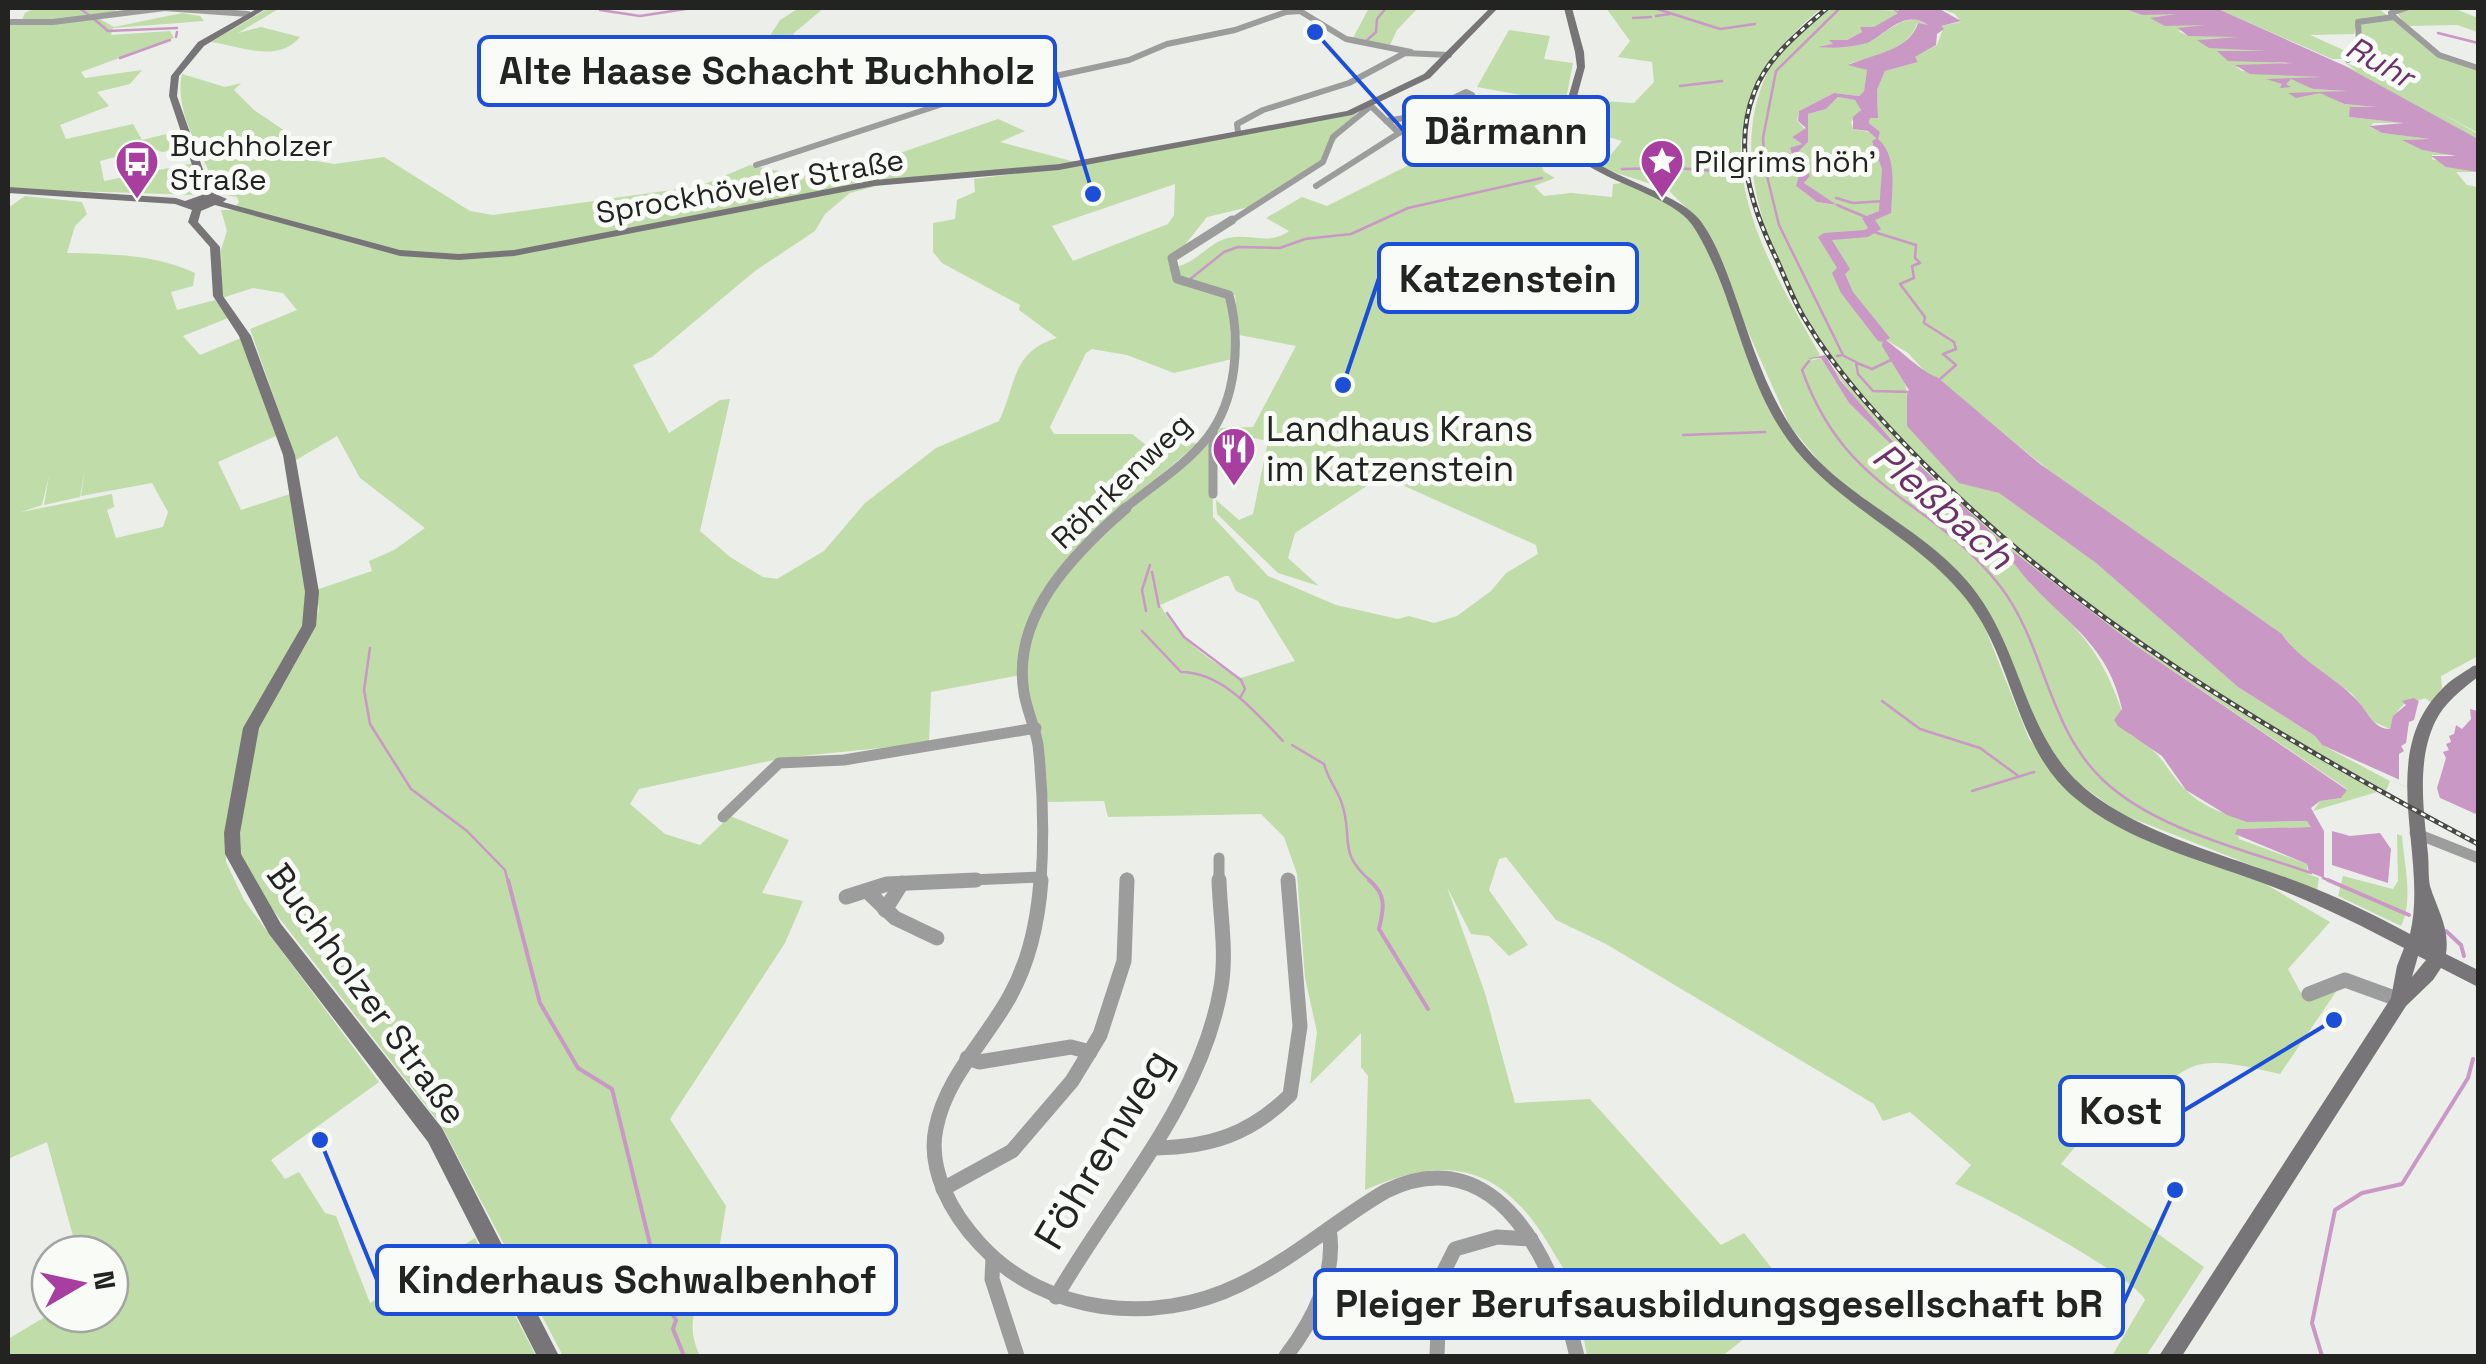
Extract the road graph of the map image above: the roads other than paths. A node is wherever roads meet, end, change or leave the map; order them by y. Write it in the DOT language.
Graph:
graph roads {
  1 [pos="164,8"];
  2 [pos="263,8"];
  3 [pos="1494,8"];
  4 [pos="1568,8"];
  5 [pos="2406,8"];
  6 [pos="1301,9"];
  7 [pos="248,14"];
  8 [pos="2394,16"];
  9 [pos="8,22"];
  10 [pos="1411,52"];
  11 [pos="1450,56"];
  12 [pos="2348,60"];
  13 [pos="2478,68"];
  14 [pos="1371,106"];
  15 [pos="1386,122"];
  16 [pos="1238,132"];
  17 [pos="1399,133"];
  18 [pos="756,165"];
  19 [pos="1316,186"];
  20 [pos="8,190"];
  21 [pos="198,202"];
  22 [pos="218,204"];
  23 [pos="1213,430"];
  24 [pos="1213,494"];
  25 [pos="2478,670"];
  26 [pos="1036,728"];
  27 [pos="722,817"];
  28 [pos="2415,834"];
  29 [pos="1219,858"];
  30 [pos="2478,858"];
  31 [pos="1041,877"];
  32 [pos="2419,877"];
  33 [pos="1127,878"];
  34 [pos="1288,880"];
  35 [pos="902,884"];
  36 [pos="867,891"];
  37 [pos="846,897"];
  38 [pos="885,910"];
  39 [pos="937,938"];
  40 [pos="2412,950"];
  41 [pos="2438,962"];
  42 [pos="2478,983"];
  43 [pos="2309,994"];
  44 [pos="2400,1000"];
  45 [pos="1090,1052"];
  46 [pos="967,1058"];
  47 [pos="1155,1148"];
  48 [pos="943,1188"];
  49 [pos="1329,1229"];
  50 [pos="1531,1239"];
  51 [pos="993,1258"];
  52 [pos="1056,1297"];
  53 [pos="548,1356"];
  54 [pos="1017,1356"];
  55 [pos="1286,1356"];
  56 [pos="1437,1356"];
  57 [pos="1577,1356"];
  58 [pos="2170,1356"];
  1 -- 7 [label="street"];
  1 -- 9 [label="street"];
  2 -- 7 [label="street"];
  3 -- 11 [label="street, Sprockhöveler Straße"];
  4 -- 40 [label="street"];
  5 -- 8 [label="street"];
  6 -- 10 [label="street"];
  6 -- 18 [label="street"];
  7 -- 21 [label="street, Buchholzer Straße"];
  8 -- 12 [label="street"];
  8 -- 13 [label="street"];
  10 -- 11 [label="street"];
  10 -- 16 [label="street"];
  11 -- 14 [label="street, Sprockhöveler Straße"];
  14 -- 15 [label="street"];
  14 -- 16 [label="street, Sprockhöveler Straße"];
  14 -- 23 [label="street, Röhrkenweg"];
  15 -- 17 [label="street"];
  15 -- 17 [label="street"];
  16 -- 22 [label="street, Sprockhöveler Straße"];
  17 -- 19 [label="street"];
  20 -- 21 [label="street"];
  21 -- 22 [label="street"];
  21 -- 22 [label="street, Sprockhöveler Straße"];
  21 -- 53 [label="street, Buchholzer Straße"];
  23 -- 24 [label="street"];
  23 -- 26 [label="street, Röhrkenweg"];
  25 -- 28 [label="street"];
  26 -- 27 [label="street"];
  26 -- 31 [label="street, Röhrkenweg"];
  28 -- 30 [label="street"];
  28 -- 32 [label="street"];
  29 -- 47 [label="street, Föhrenweg"];
  31 -- 35 [label="street"];
  31 -- 46 [label="street, Röhrkenweg"];
  32 -- 40 [label="street"];
  32 -- 41 [label="street"];
  33 -- 45 [label="street"];
  34 -- 47 [label="street"];
  35 -- 36 [label="street"];
  35 -- 38 [label="street"];
  36 -- 37 [label="street"];
  36 -- 38 [label="street"];
  38 -- 39 [label="street"];
  40 -- 41 [label="street"];
  40 -- 44 [label="street"];
  41 -- 42 [label="street"];
  41 -- 44 [label="street"];
  43 -- 44 [label="street"];
  44 -- 58 [label="street"];
  45 -- 46 [label="street"];
  45 -- 48 [label="street"];
  46 -- 48 [label="street, Röhrkenweg"];
  47 -- 52 [label="street, Föhrenweg"];
  48 -- 51 [label="street"];
  49 -- 50 [label="street"];
  49 -- 52 [label="street"];
  49 -- 55 [label="street"];
  50 -- 56 [label="street"];
  50 -- 57 [label="street"];
  51 -- 52 [label="street"];
  51 -- 54 [label="street"];
}
